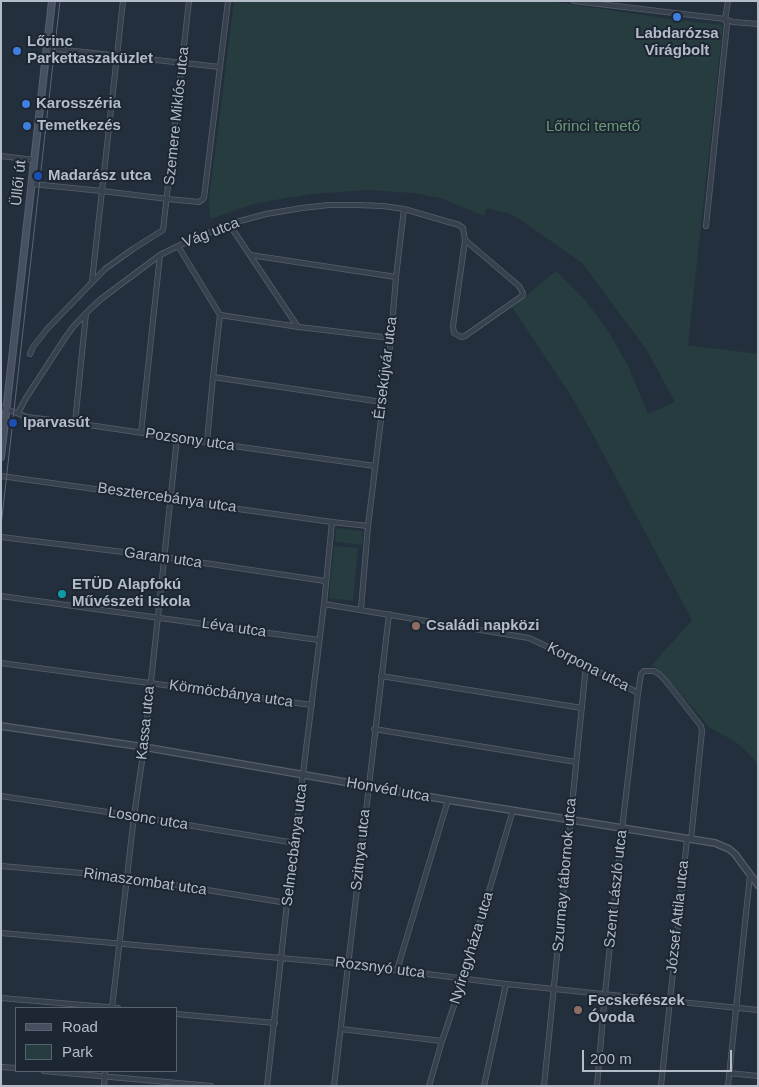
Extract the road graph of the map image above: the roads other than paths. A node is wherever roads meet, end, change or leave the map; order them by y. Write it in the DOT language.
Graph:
graph roads {
  1 [pos="52,1"];
  2 [pos="123,1"];
  3 [pos="189,1"];
  4 [pos="228,1"];
  5 [pos="574,1"];
  6 [pos="728,1"];
  7 [pos="726,19"];
  8 [pos="758,24"];
  9 [pos="47,48"];
  10 [pos="118,55"];
  11 [pos="183,62"];
  12 [pos="220,67"];
  13 [pos="1,156"];
  14 [pos="34,160"];
  15 [pos="32,184"];
  16 [pos="102,191"];
  17 [pos="168,199"];
  18 [pos="404,209"];
  19 [pos="229,224"];
  20 [pos="706,226"];
  21 [pos="163,230"];
  22 [pos="465,240"];
  23 [pos="178,246"];
  24 [pos="160,255"];
  25 [pos="250,255"];
  26 [pos="396,277"];
  27 [pos="92,282"];
  28 [pos="86,312"];
  29 [pos="220,315"];
  30 [pos="299,327"];
  31 [pos="391,338"];
  32 [pos="30,354"];
  33 [pos="213,377"];
  34 [pos="382,402"];
  35 [pos="4,408"];
  36 [pos="18,413"];
  37 [pos="75,422"];
  38 [pos="141,433"];
  39 [pos="177,438"];
  40 [pos="207,442"];
  41 [pos="1,458"];
  42 [pos="375,466"];
  43 [pos="1,476"];
  44 [pos="171,498"];
  45 [pos="332,522"];
  46 [pos="368,526"];
  47 [pos="1,537"];
  48 [pos="164,557"];
  49 [pos="326,581"];
  50 [pos="1,596"];
  51 [pos="324,604"];
  52 [pos="361,609"];
  53 [pos="389,614"];
  54 [pos="157,618"];
  55 [pos="318,640"];
  56 [pos="1,663"];
  57 [pos="586,665"];
  58 [pos="381,676"];
  59 [pos="150,683"];
  60 [pos="638,693"];
  61 [pos="312,705"];
  62 [pos="582,708"];
  63 [pos="1,726"];
  64 [pos="374,729"];
  65 [pos="144,747"];
  66 [pos="576,762"];
  67 [pos="303,774"];
  68 [pos="368,786"];
  69 [pos="1,796"];
  70 [pos="448,800"];
  71 [pos="513,810"];
  72 [pos="134,816"];
  73 [pos="570,820"];
  74 [pos="622,828"];
  75 [pos="689,839"];
  76 [pos="295,843"];
  77 [pos="1,866"];
  78 [pos="750,875"];
  79 [pos="127,877"];
  80 [pos="758,885"];
  81 [pos="288,903"];
  82 [pos="1,933"];
  83 [pos="120,942"];
  84 [pos="282,958"];
  85 [pos="348,964"];
  86 [pos="397,970"];
  87 [pos="463,979"];
  88 [pos="506,984"];
  89 [pos="554,989"];
  90 [pos="605,994"];
  91 [pos="1,998"];
  92 [pos="669,1001"];
  93 [pos="101,1007"];
  94 [pos="112,1007"];
  95 [pos="736,1007"];
  96 [pos="758,1010"];
  97 [pos="178,1014"];
  98 [pos="275,1023"];
  99 [pos="340,1029"];
  100 [pos="442,1041"];
  101 [pos="1,1067"];
  102 [pos="15,1068"];
  103 [pos="64,1072"];
  104 [pos="729,1073"];
  105 [pos="105,1074"];
  106 [pos="758,1076"];
  107 [pos="104,1086"];
  108 [pos="211,1086"];
  109 [pos="267,1086"];
  110 [pos="334,1086"];
  111 [pos="429,1086"];
  112 [pos="484,1086"];
  113 [pos="544,1086"];
  114 [pos="596,1086"];
  115 [pos="661,1086"];
  116 [pos="728,1086"];
  1 -- 9 [label="main road, Üllői út"];
  2 -- 10 [label="street"];
  3 -- 11 [label="street, Szemere Miklós utca"];
  4 -- 12 [label="street"];
  5 -- 7 [label="street"];
  6 -- 7 [label="street"];
  7 -- 8 [label="street"];
  7 -- 20 [label="street"];
  9 -- 10 [label="street"];
  9 -- 14 [label="main road, Üllői út"];
  10 -- 11 [label="street"];
  10 -- 16 [label="street"];
  11 -- 12 [label="street"];
  11 -- 17 [label="street, Szemere Miklós utca"];
  12 -- 17 [label="street"];
  13 -- 14 [label="street"];
  14 -- 15 [label="main road, Üllői út"];
  15 -- 16 [label="street"];
  15 -- 35 [label="main road, Üllői út"];
  16 -- 17 [label="street"];
  16 -- 27 [label="street"];
  17 -- 21 [label="street, Szemere Miklós utca"];
  18 -- 19 [label="street, Vág utca"];
  18 -- 22 [label="street, Vág utca"];
  18 -- 26 [label="street, Érsekújvár utca"];
  19 -- 23 [label="street, Vág utca"];
  19 -- 25 [label="street"];
  21 -- 27 [label="street, Vág utca"];
  22 -- 22 [label="street"];
  23 -- 24 [label="street, Vág utca"];
  23 -- 29 [label="street"];
  24 -- 28 [label="street, Vág utca"];
  24 -- 38 [label="street"];
  25 -- 26 [label="street"];
  25 -- 30 [label="street"];
  26 -- 31 [label="street, Érsekújvár utca"];
  27 -- 32 [label="street, Vág utca"];
  28 -- 36 [label="street, Vág utca"];
  28 -- 37 [label="street"];
  29 -- 30 [label="street"];
  29 -- 33 [label="street"];
  30 -- 31 [label="street"];
  31 -- 34 [label="street, Érsekújvár utca"];
  33 -- 34 [label="street"];
  33 -- 40 [label="street"];
  34 -- 42 [label="street, Érsekújvár utca"];
  35 -- 36 [label="street, Pozsony utca"];
  35 -- 41 [label="main road, Üllői út"];
  36 -- 37 [label="street, Pozsony utca"];
  37 -- 38 [label="street, Pozsony utca"];
  38 -- 39 [label="street, Pozsony utca"];
  39 -- 40 [label="street, Pozsony utca"];
  39 -- 44 [label="street, Kassa utca"];
  40 -- 42 [label="street, Pozsony utca"];
  42 -- 46 [label="street, Érsekújvár utca"];
  43 -- 44 [label="street, Besztercebánya utca"];
  44 -- 45 [label="street, Besztercebánya utca"];
  44 -- 48 [label="street, Kassa utca"];
  45 -- 46 [label="street, Besztercebánya utca"];
  45 -- 49 [label="street, Selmecbánya utca"];
  46 -- 52 [label="street, Érsekújvár utca"];
  47 -- 48 [label="street, Garam utca"];
  48 -- 49 [label="street, Garam utca"];
  48 -- 54 [label="street, Kassa utca"];
  49 -- 51 [label="street, Selmecbánya utca"];
  50 -- 54 [label="street, Léva utca"];
  51 -- 52 [label="street, Korpona utca"];
  51 -- 55 [label="street, Selmecbánya utca"];
  52 -- 53 [label="street, Korpona utca"];
  53 -- 57 [label="street, Korpona utca"];
  53 -- 58 [label="street, Szitnya utca"];
  54 -- 55 [label="street, Léva utca"];
  54 -- 59 [label="street, Kassa utca"];
  55 -- 61 [label="street, Selmecbánya utca"];
  56 -- 59 [label="street, Körmöcbánya utca"];
  57 -- 60 [label="street, Korpona utca"];
  57 -- 62 [label="street, Szurmay tábornok utca"];
  58 -- 62 [label="street"];
  58 -- 64 [label="street, Szitnya utca"];
  59 -- 61 [label="street, Körmöcbánya utca"];
  59 -- 65 [label="street, Kassa utca"];
  60 -- 74 [label="street, Szent László utca"];
  60 -- 75 [label="street, József Attila utca"];
  61 -- 67 [label="street, Selmecbánya utca"];
  62 -- 66 [label="street, Szurmay tábornok utca"];
  63 -- 65 [label="street, Honvéd utca"];
  64 -- 66 [label="street"];
  64 -- 68 [label="street, Szitnya utca"];
  65 -- 67 [label="street, Honvéd utca"];
  65 -- 72 [label="street, Kassa utca"];
  66 -- 73 [label="street, Szurmay tábornok utca"];
  67 -- 68 [label="street, Honvéd utca"];
  67 -- 76 [label="street, Selmecbánya utca"];
  68 -- 70 [label="street, Honvéd utca"];
  68 -- 85 [label="street, Szitnya utca"];
  69 -- 72 [label="street, Losonc utca"];
  70 -- 71 [label="street, Honvéd utca"];
  70 -- 86 [label="street"];
  71 -- 73 [label="street, Honvéd utca"];
  71 -- 87 [label="street, Nyíregyháza utca"];
  72 -- 76 [label="street, Losonc utca"];
  72 -- 79 [label="street, Kassa utca"];
  73 -- 74 [label="street, Honvéd utca"];
  73 -- 89 [label="street, Szurmay tábornok utca"];
  74 -- 75 [label="street, Honvéd utca"];
  74 -- 90 [label="street, Szent László utca"];
  75 -- 78 [label="street, Honvéd utca"];
  75 -- 92 [label="street, József Attila utca"];
  76 -- 81 [label="street, Selmecbánya utca"];
  77 -- 79 [label="street, Rimaszombat utca"];
  78 -- 80 [label="street, Honvéd utca"];
  78 -- 95 [label="street"];
  79 -- 81 [label="street, Rimaszombat utca"];
  79 -- 83 [label="street, Kassa utca"];
  81 -- 84 [label="street, Selmecbánya utca"];
  82 -- 83 [label="street, Rozsnyó utca"];
  83 -- 84 [label="street, Rozsnyó utca"];
  83 -- 94 [label="street, Kassa utca"];
  84 -- 85 [label="street, Rozsnyó utca"];
  84 -- 98 [label="street, Selmecbánya utca"];
  85 -- 86 [label="street, Rozsnyó utca"];
  85 -- 99 [label="street, Szitnya utca"];
  86 -- 87 [label="street, Rozsnyó utca"];
  87 -- 88 [label="street, Rozsnyó utca"];
  87 -- 100 [label="street, Nyíregyháza utca"];
  88 -- 89 [label="street, Rozsnyó utca"];
  88 -- 112 [label="street"];
  89 -- 90 [label="street, Rozsnyó utca"];
  89 -- 113 [label="street, Szurmay tábornok utca"];
  90 -- 92 [label="street, Rozsnyó utca"];
  90 -- 114 [label="street, Szent László utca"];
  91 -- 93 [label="street"];
  92 -- 95 [label="street, Rozsnyó utca"];
  92 -- 115 [label="street, József Attila utca"];
  95 -- 96 [label="street, Rozsnyó utca"];
  95 -- 104 [label="street"];
  97 -- 98 [label="street"];
  98 -- 109 [label="street, Selmecbánya utca"];
  99 -- 100 [label="street"];
  99 -- 110 [label="street, Szitnya utca"];
  100 -- 111 [label="street, Nyíregyháza utca"];
  101 -- 102 [label="street"];
  103 -- 105 [label="street"];
  104 -- 106 [label="street"];
  104 -- 116 [label="street"];
  105 -- 107 [label="street"];
  105 -- 108 [label="street"];
}
